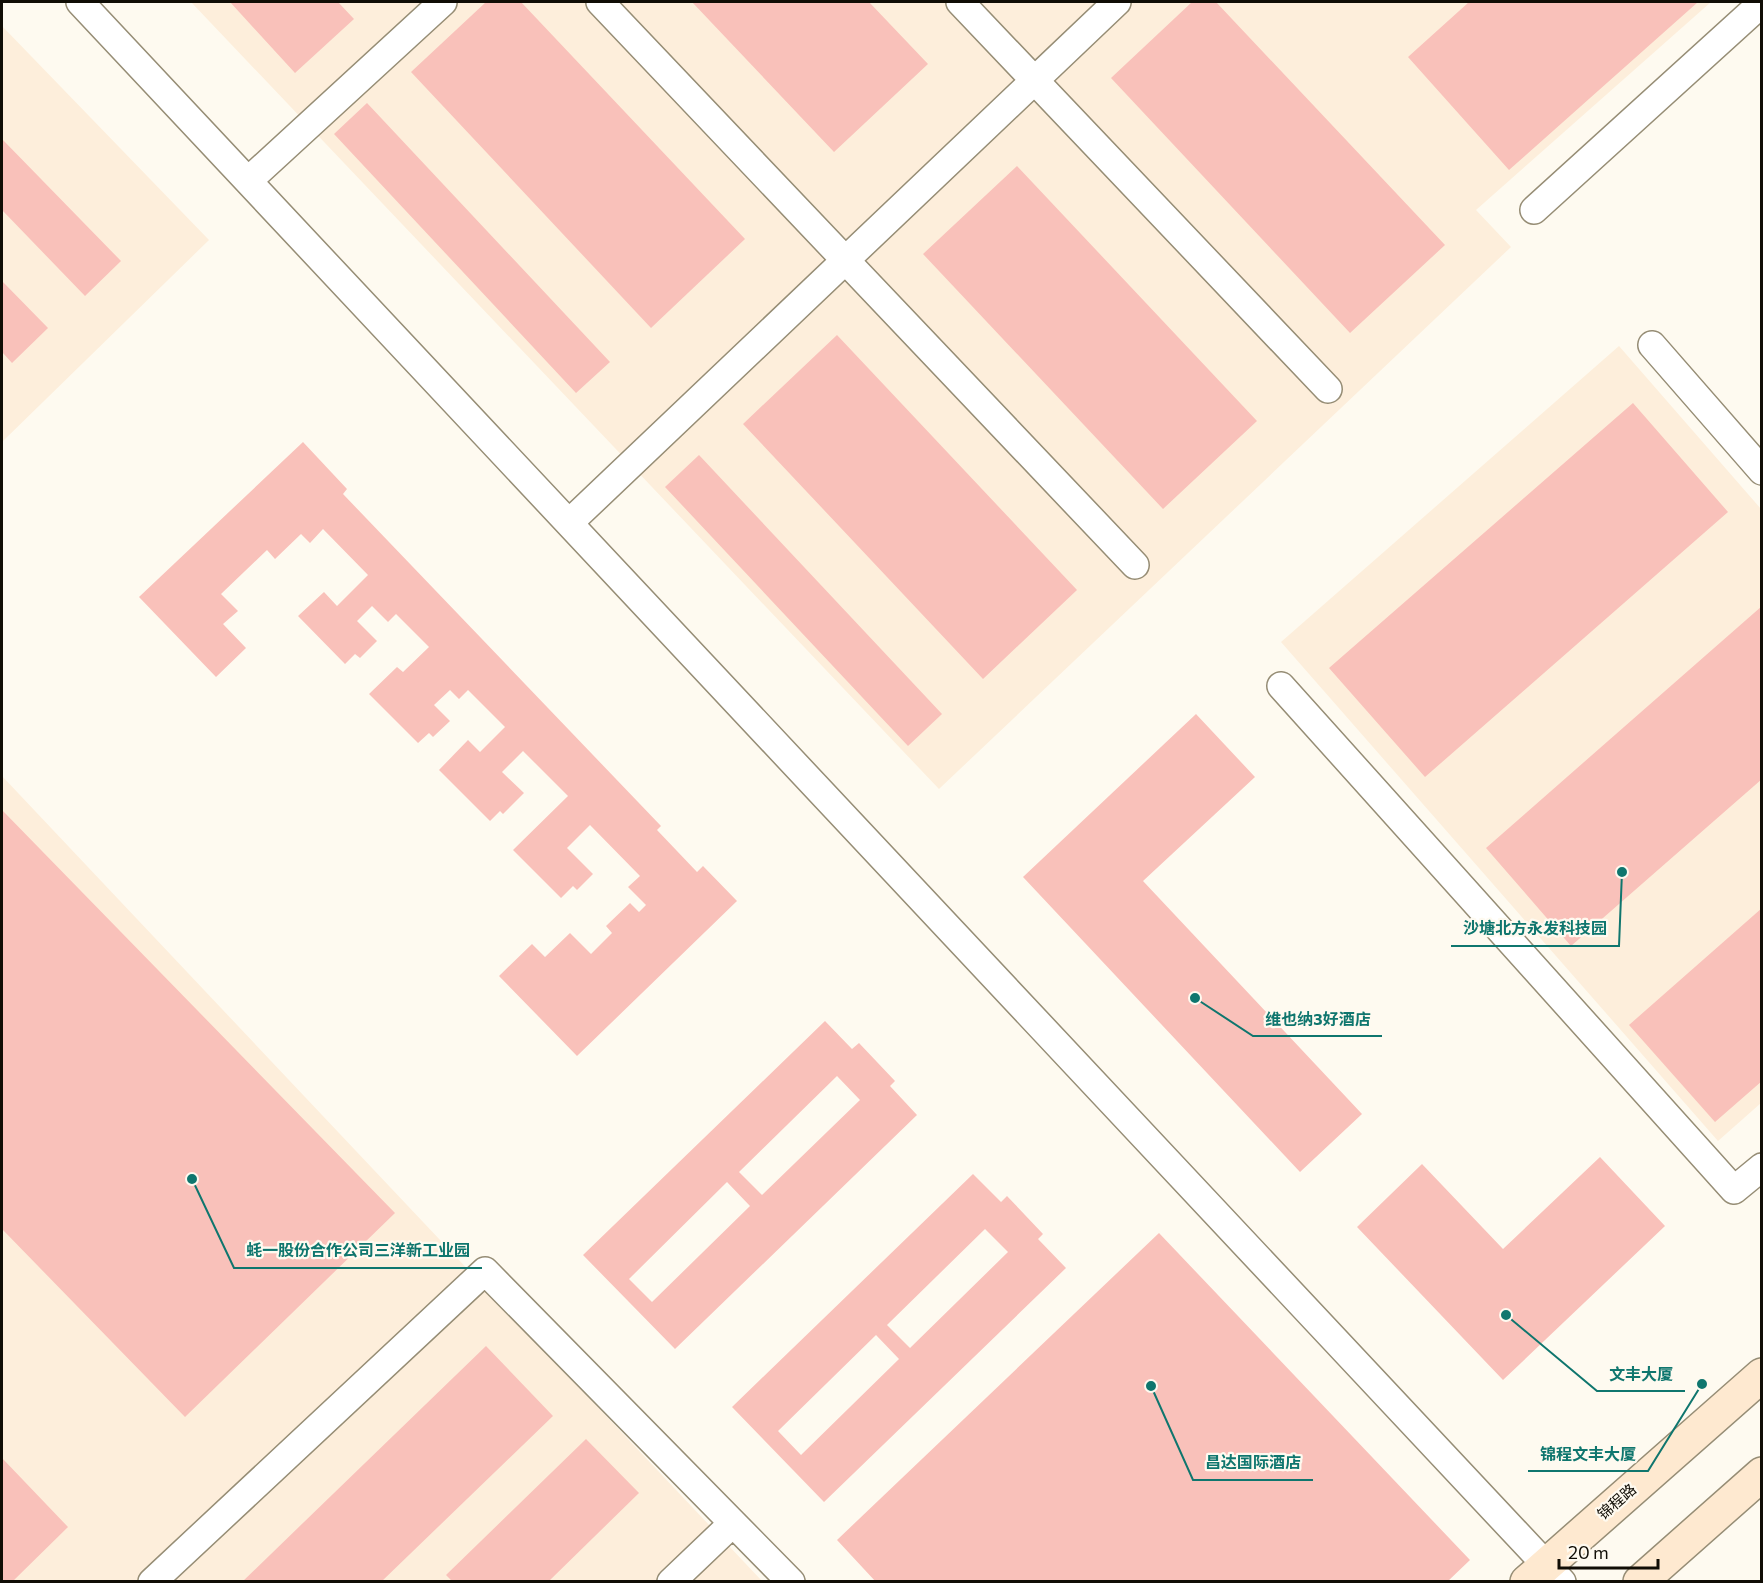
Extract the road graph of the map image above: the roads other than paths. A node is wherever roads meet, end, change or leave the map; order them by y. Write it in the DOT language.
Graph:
graph roads {
  1 [pos="80,2"];
  2 [pos="443,2"];
  3 [pos="600,2"];
  4 [pos="960,2"];
  5 [pos="1118,2"];
  6 [pos="1761,3"];
  7 [pos="1034,81"];
  8 [pos="248,181"];
  9 [pos="1534,210"];
  10 [pos="845,261"];
  11 [pos="1652,345"];
  12 [pos="1328,389"];
  13 [pos="1761,471"];
  14 [pos="569,523"];
  15 [pos="1135,565"];
  16 [pos="1281,686"];
  17 [pos="1761,1167"];
  18 [pos="1761,1375"];
  19 [pos="1761,1474"];
  20 [pos="733,1524"];
  21 [pos="1545,1576"];
  22 [pos="152,1581"];
  23 [pos="670,1581"];
  24 [pos="791,1581"];
  25 [pos="1640,1581"];
  1 -- 8 [label="street"];
  2 -- 8 [label="street"];
  3 -- 10 [label="street"];
  4 -- 7 [label="street"];
  5 -- 7 [label="street"];
  6 -- 9 [label="street"];
  7 -- 10 [label="street"];
  7 -- 12 [label="street"];
  8 -- 14 [label="street"];
  10 -- 14 [label="street"];
  10 -- 15 [label="street"];
  11 -- 13 [label="street"];
  14 -- 21 [label="street"];
  16 -- 17 [label="street"];
  18 -- 21 [label="main road, 锦程路"];
  19 -- 25 [label="main road"];
  20 -- 22 [label="street"];
  20 -- 23 [label="street"];
  20 -- 24 [label="street"];
}
